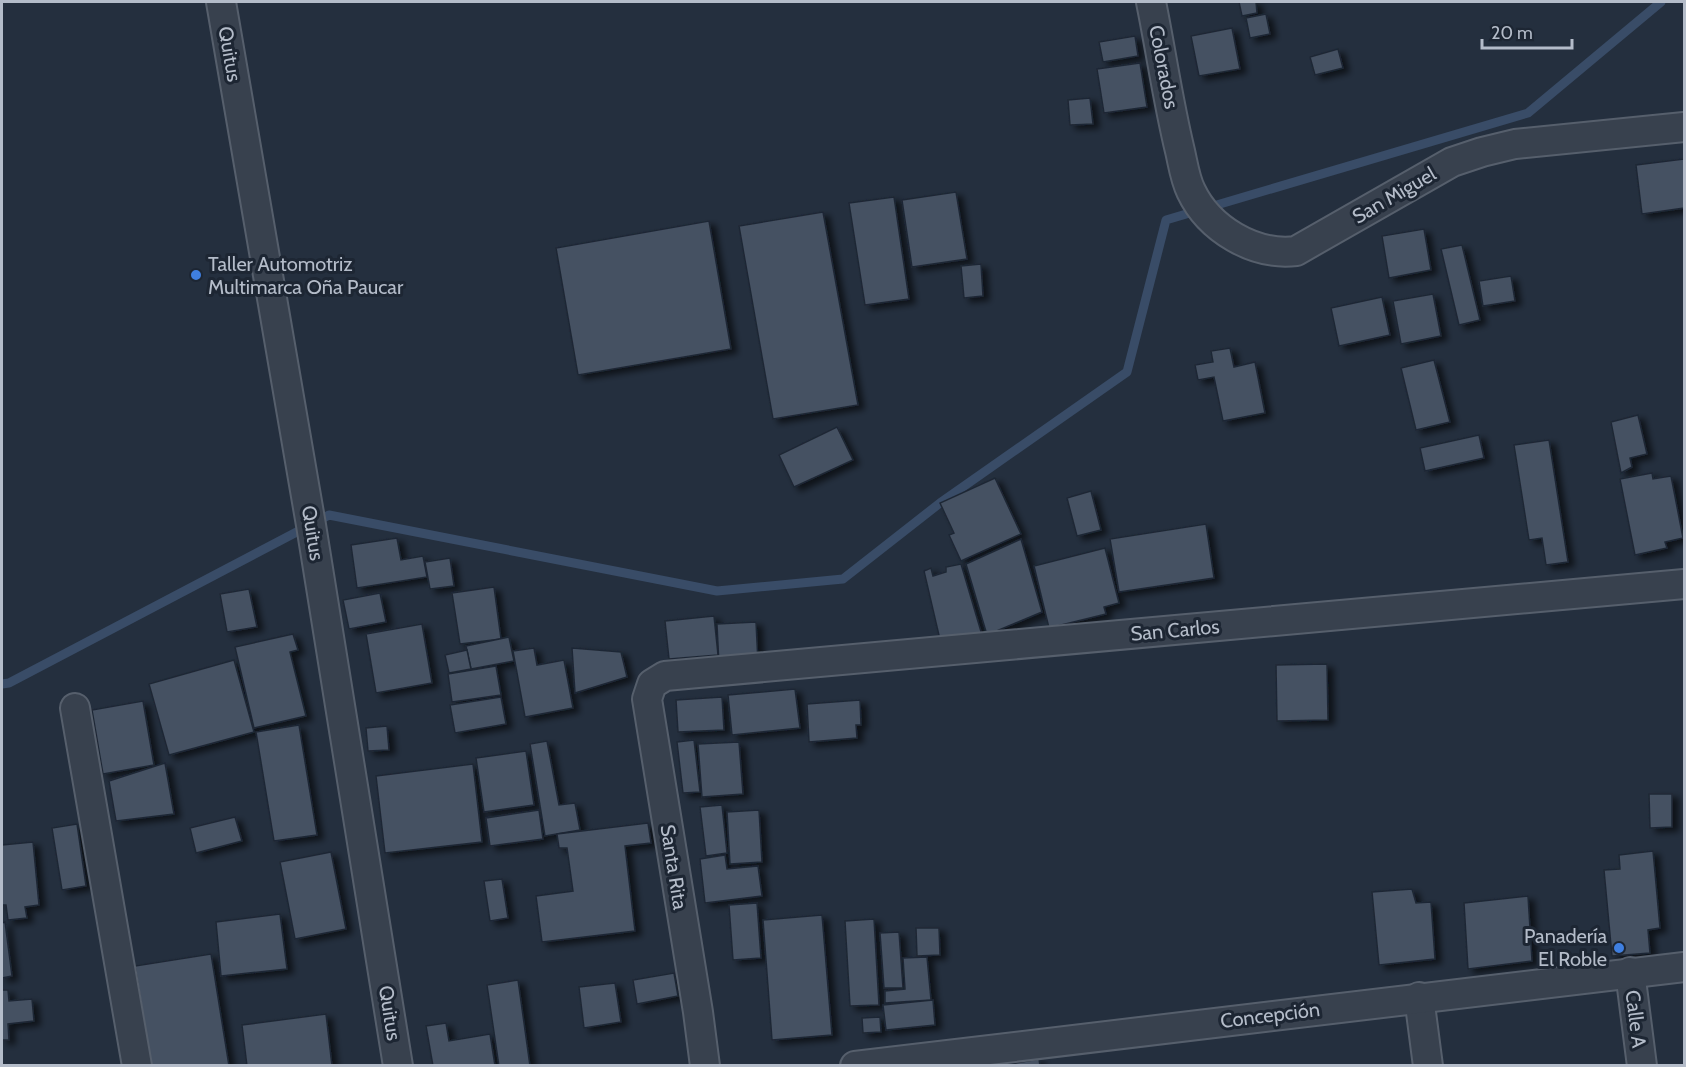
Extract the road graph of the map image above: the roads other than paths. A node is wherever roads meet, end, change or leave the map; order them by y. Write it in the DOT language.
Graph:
graph roads {
  1 [pos="221,2"];
  2 [pos="1151,2"];
  3 [pos="1684,126"];
  4 [pos="1176,132"];
  5 [pos="1684,584"];
  6 [pos="665,676"];
  7 [pos="75,708"];
  8 [pos="1684,967"];
  9 [pos="1630,972"];
  10 [pos="1419,998"];
  11 [pos="137,1065"];
  12 [pos="398,1065"];
  13 [pos="705,1065"];
  14 [pos="855,1065"];
  15 [pos="1428,1065"];
  16 [pos="1642,1065"];
  1 -- 12 [label="street, Quitus"];
  2 -- 4 [label="street, Colorados"];
  3 -- 4 [label="street, San Miguel"];
  5 -- 6 [label="street, San Carlos"];
  6 -- 13 [label="street, Santa Rita"];
  7 -- 11 [label="street"];
  8 -- 9 [label="street, Concepción"];
  9 -- 10 [label="street, Concepción"];
  9 -- 16 [label="street, Calle A"];
  10 -- 14 [label="street, Concepción"];
  10 -- 15 [label="street"];
}
